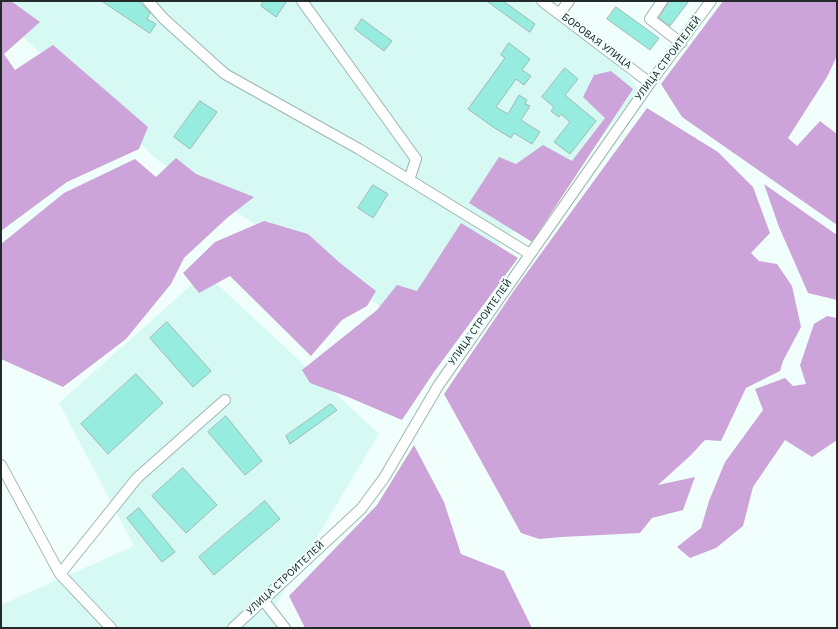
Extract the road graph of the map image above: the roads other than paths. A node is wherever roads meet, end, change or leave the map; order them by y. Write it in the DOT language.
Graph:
graph roads {
  1 [pos="148,1"];
  2 [pos="302,1"];
  3 [pos="542,1"];
  4 [pos="569,1"];
  5 [pos="662,1"];
  6 [pos="711,1"];
  7 [pos="559,14"];
  8 [pos="681,43"];
  9 [pos="650,83"];
  10 [pos="409,180"];
  11 [pos="530,254"];
  12 [pos="224,400"];
  13 [pos="1,465"];
  14 [pos="60,574"];
  15 [pos="263,600"];
  16 [pos="111,628"];
  17 [pos="233,628"];
  18 [pos="285,628"];
  1 -- 10 [label="street"];
  2 -- 10 [label="street"];
  3 -- 7 [label="street, БОРОВАЯ УЛИЦА"];
  4 -- 7 [label="street"];
  5 -- 8 [label="street"];
  6 -- 8 [label="street, УЛИЦА СТРОИТЕЛЕЙ"];
  7 -- 9 [label="street, БОРОВАЯ УЛИЦА"];
  8 -- 9 [label="street, УЛИЦА СТРОИТЕЛЕЙ"];
  9 -- 11 [label="street, УЛИЦА СТРОИТЕЛЕЙ"];
  10 -- 11 [label="street"];
  11 -- 15 [label="street, УЛИЦА СТРОИТЕЛЕЙ"];
  12 -- 14 [label="street"];
  13 -- 14 [label="street"];
  14 -- 16 [label="street"];
  15 -- 17 [label="street, УЛИЦА СТРОИТЕЛЕЙ"];
  15 -- 18 [label="street"];
}
